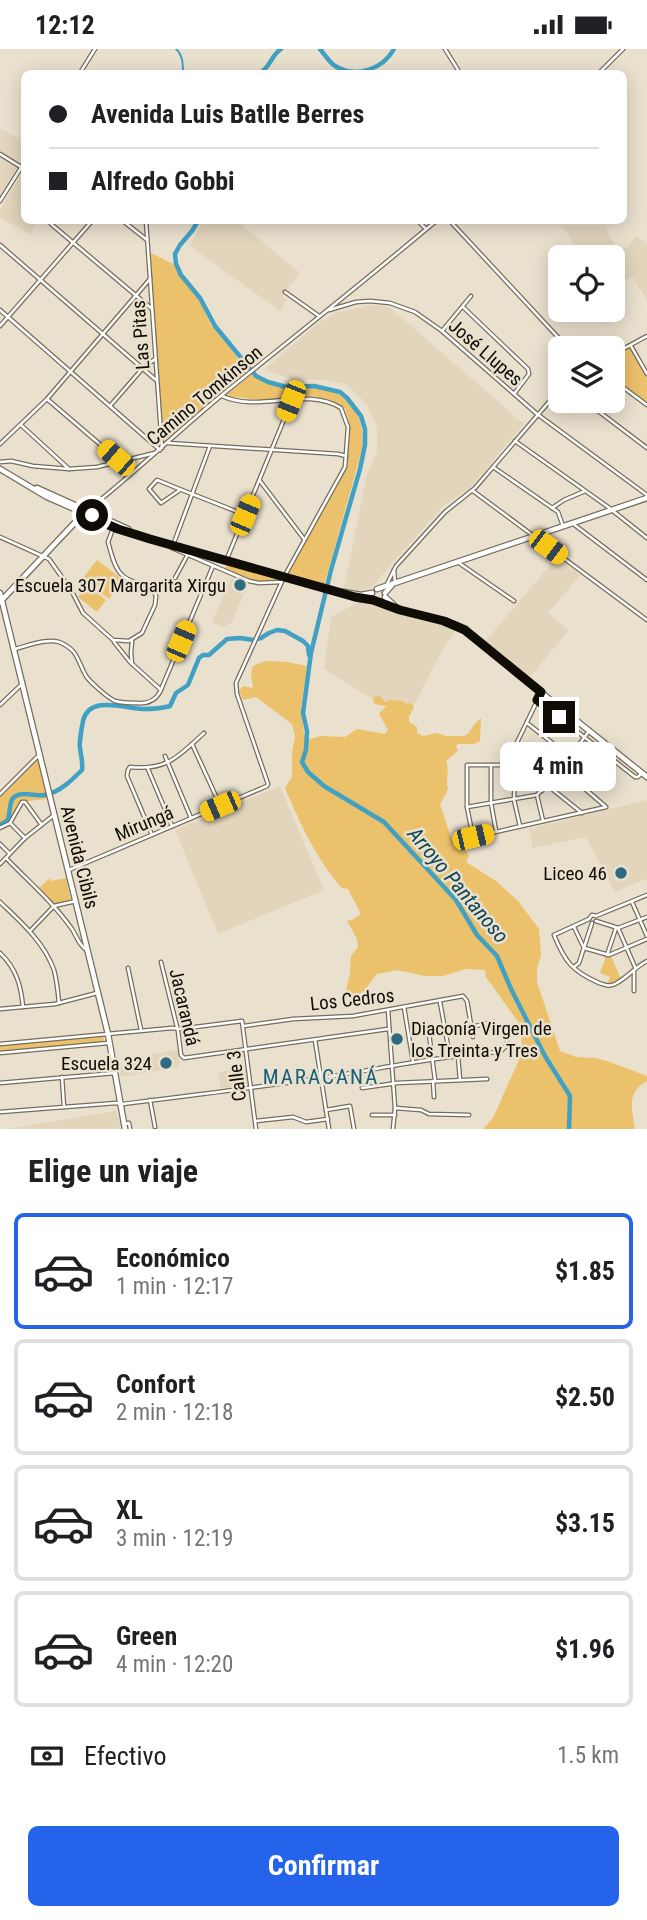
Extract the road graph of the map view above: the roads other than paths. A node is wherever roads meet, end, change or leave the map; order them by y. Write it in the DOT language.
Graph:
graph roads {
  1 [pos="95,49"];
  2 [pos="445,49"];
  3 [pos="623,49"];
  4 [pos="82,70"];
  5 [pos="458,70"];
  6 [pos="602,70"];
  7 [pos="0,154"];
  8 [pos="21,166"];
  9 [pos="21,169"];
  10 [pos="0,201"];
  11 [pos="51,224"];
  12 [pos="89,224"];
  13 [pos="127,224"];
  14 [pos="146,224"];
  15 [pos="421,224"];
  16 [pos="432,224"];
  17 [pos="453,224"];
  18 [pos="426,229"];
  19 [pos="147,240"];
  20 [pos="73,241"];
  21 [pos="0,245"];
  22 [pos="40,279"];
  23 [pos="150,279"];
  24 [pos="285,292"];
  25 [pos="135,296"];
  26 [pos="471,296"];
  27 [pos="463,307"];
  28 [pos="152,309"];
  29 [pos="0,310"];
  30 [pos="325,311"];
  31 [pos="8,316"];
  32 [pos="318,316"];
  33 [pos="0,325"];
  34 [pos="442,331"];
  35 [pos="102,333"];
  36 [pos="557,336"];
  37 [pos="647,336"];
  38 [pos="630,345"];
  39 [pos="625,348"];
  40 [pos="155,359"];
  41 [pos="142,368"];
  42 [pos="71,371"];
  43 [pos="647,374"];
  44 [pos="157,381"];
  45 [pos="625,389"];
  46 [pos="514,394"];
  47 [pos="222,396"];
  48 [pos="47,399"];
  49 [pos="292,400"];
  50 [pos="548,402"];
  51 [pos="647,405"];
  52 [pos="110,406"];
  53 [pos="601,413"];
  54 [pos="537,414"];
  55 [pos="21,425"];
  56 [pos="515,441"];
  57 [pos="167,443"];
  58 [pos="0,444"];
  59 [pos="210,446"];
  60 [pos="647,447"];
  61 [pos="160,450"];
  62 [pos="271,450"];
  63 [pos="346,456"];
  64 [pos="0,462"];
  65 [pos="117,462"];
  66 [pos="493,467"];
  67 [pos="0,469"];
  68 [pos="69,470"];
  69 [pos="18,480"];
  70 [pos="260,481"];
  71 [pos="180,489"];
  72 [pos="472,491"];
  73 [pos="585,491"];
  74 [pos="191,494"];
  75 [pos="647,497"];
  76 [pos="552,508"];
  77 [pos="611,510"];
  78 [pos="85,513"];
  79 [pos="245,515"];
  80 [pos="572,523"];
  81 [pos="114,525"];
  82 [pos="563,526"];
  83 [pos="534,536"];
  84 [pos="0,537"];
  85 [pos="647,538"];
  86 [pos="304,539"];
  87 [pos="171,545"];
  88 [pos="44,556"];
  89 [pos="187,556"];
  90 [pos="226,561"];
  91 [pos="457,561"];
  92 [pos="213,566"];
  93 [pos="394,570"];
  94 [pos="175,578"];
  95 [pos="283,579"];
  96 [pos="647,579"];
  97 [pos="395,582"];
  98 [pos="388,585"];
  99 [pos="336,591"];
  100 [pos="374,591"];
  101 [pos="1,597"];
  102 [pos="383,598"];
  103 [pos="373,600"];
  104 [pos="514,601"];
  105 [pos="647,620"];
  106 [pos="113,640"];
  107 [pos="132,641"];
  108 [pos="15,649"];
  109 [pos="132,664"];
  110 [pos="23,683"];
  111 [pos="161,690"];
  112 [pos="541,692"];
  113 [pos="537,700"];
  114 [pos="0,705"];
  115 [pos="564,711"];
  116 [pos="559,717"];
  117 [pos="527,723"];
  118 [pos="589,731"];
  119 [pos="204,733"];
  120 [pos="584,738"];
  121 [pos="192,744"];
  122 [pos="517,744"];
  123 [pos="613,750"];
  124 [pos="40,754"];
  125 [pos="165,756"];
  126 [pos="608,756"];
  127 [pos="570,757"];
  128 [pos="168,763"];
  129 [pos="491,765"];
  130 [pos="506,765"];
  131 [pos="561,768"];
  132 [pos="148,769"];
  133 [pos="515,770"];
  134 [pos="556,774"];
  135 [pos="644,775"];
  136 [pos="547,785"];
  137 [pos="542,791"];
  138 [pos="0,795"];
  139 [pos="537,795"];
  140 [pos="514,800"];
  141 [pos="491,803"];
  142 [pos="220,806"];
  143 [pos="467,807"];
  144 [pos="582,813"];
  145 [pos="55,815"];
  146 [pos="192,818"];
  147 [pos="543,821"];
  148 [pos="10,823"];
  149 [pos="41,824"];
  150 [pos="173,826"];
  151 [pos="520,826"];
  152 [pos="0,828"];
  153 [pos="496,831"];
  154 [pos="152,835"];
  155 [pos="473,837"];
  156 [pos="25,838"];
  157 [pos="460,840"];
  158 [pos="0,844"];
  159 [pos="9,853"];
  160 [pos="6,858"];
  161 [pos="0,865"];
  162 [pos="68,871"];
  163 [pos="647,895"];
  164 [pos="76,901"];
  165 [pos="0,902"];
  166 [pos="632,902"];
  167 [pos="54,906"];
  168 [pos="647,917"];
  169 [pos="589,919"];
  170 [pos="595,920"];
  171 [pos="640,920"];
  172 [pos="574,926"];
  173 [pos="617,928"];
  174 [pos="30,931"];
  175 [pos="647,937"];
  176 [pos="626,947"];
  177 [pos="584,948"];
  178 [pos="88,951"];
  179 [pos="0,953"];
  180 [pos="607,955"];
  181 [pos="647,961"];
  182 [pos="161,962"];
  183 [pos="579,964"];
  184 [pos="128,968"];
  185 [pos="573,968"];
  186 [pos="634,969"];
  187 [pos="581,975"];
  188 [pos="634,991"];
  189 [pos="98,993"];
  190 [pos="440,1002"];
  191 [pos="59,1003"];
  192 [pos="23,1006"];
  193 [pos="404,1007"];
  194 [pos="0,1009"];
  195 [pos="388,1010"];
  196 [pos="494,1022"];
  197 [pos="244,1026"];
  198 [pos="428,1026"];
  199 [pos="471,1027"];
  200 [pos="176,1028"];
  201 [pos="388,1029"];
  202 [pos="141,1031"];
  203 [pos="108,1034"];
  204 [pos="506,1036"];
  205 [pos="473,1037"];
  206 [pos="316,1040"];
  207 [pos="109,1042"];
  208 [pos="0,1044"];
  209 [pos="247,1049"];
  210 [pos="0,1053"];
  211 [pos="458,1056"];
  212 [pos="450,1057"];
  213 [pos="432,1060"];
  214 [pos="413,1062"];
  215 [pos="393,1065"];
  216 [pos="115,1073"];
  217 [pos="62,1077"];
  218 [pos="321,1078"];
  219 [pos="487,1079"];
  220 [pos="460,1080"];
  221 [pos="434,1081"];
  222 [pos="0,1083"];
  223 [pos="393,1084"];
  224 [pos="252,1088"];
  225 [pos="362,1088"];
  226 [pos="434,1097"];
  227 [pos="150,1100"];
  228 [pos="120,1103"];
  229 [pos="64,1107"];
  230 [pos="395,1108"];
  231 [pos="326,1109"];
  232 [pos="0,1112"];
  233 [pos="372,1115"];
  234 [pos="395,1115"];
  235 [pos="469,1115"];
  236 [pos="328,1119"];
  237 [pos="255,1121"];
  238 [pos="124,1126"];
  239 [pos="155,1127"];
  240 [pos="130,1129"];
  241 [pos="256,1129"];
  242 [pos="329,1129"];
  243 [pos="354,1129"];
  244 [pos="394,1129"];
  1 -- 4 [label="street"];
  2 -- 5 [label="street"];
  3 -- 6 [label="street"];
  7 -- 8 [label="street"];
  9 -- 10 [label="street"];
  11 -- 20 [label="street"];
  12 -- 20 [label="street"];
  13 -- 19 [label="street"];
  14 -- 19 [label="street, Las Pitas"];
  15 -- 18 [label="street"];
  16 -- 18 [label="street, Camino Tomkinson"];
  17 -- 36 [label="street"];
  18 -- 30 [label="street, Camino Tomkinson"];
  19 -- 23 [label="street, Las Pitas"];
  20 -- 22 [label="street"];
  20 -- 25 [label="street"];
  21 -- 22 [label="street"];
  22 -- 31 [label="street"];
  22 -- 35 [label="street"];
  23 -- 25 [label="street"];
  23 -- 28 [label="street, Las Pitas"];
  24 -- 32 [label="street"];
  25 -- 28 [label="street"];
  25 -- 35 [label="street"];
  26 -- 27 [label="street"];
  27 -- 34 [label="street"];
  27 -- 46 [label="street"];
  28 -- 40 [label="street, Las Pitas"];
  29 -- 31 [label="street"];
  30 -- 32 [label="street, Camino Tomkinson"];
  30 -- 34 [label="street, José Llupes"];
  31 -- 33 [label="street"];
  31 -- 42 [label="street"];
  32 -- 47 [label="street, Camino Tomkinson"];
  34 -- 46 [label="street, José Llupes"];
  35 -- 41 [label="street"];
  35 -- 42 [label="street"];
  37 -- 38 [label="street"];
  38 -- 39 [label="street"];
  38 -- 43 [label="street"];
  40 -- 41 [label="street"];
  40 -- 44 [label="street, Las Pitas"];
  41 -- 44 [label="street"];
  41 -- 52 [label="street"];
  42 -- 48 [label="street"];
  42 -- 52 [label="street"];
  44 -- 61 [label="street, Las Pitas"];
  45 -- 51 [label="street"];
  46 -- 54 [label="street, José Llupes"];
  47 -- 49 [label="street"];
  47 -- 57 [label="street, Camino Tomkinson"];
  48 -- 55 [label="street"];
  48 -- 65 [label="street"];
  49 -- 62 [label="street"];
  49 -- 63 [label="street"];
  50 -- 54 [label="street"];
  52 -- 61 [label="street"];
  53 -- 60 [label="street"];
  54 -- 56 [label="street"];
  54 -- 75 [label="street, José Llupes"];
  55 -- 58 [label="street"];
  55 -- 68 [label="street"];
  56 -- 66 [label="street"];
  56 -- 73 [label="street"];
  57 -- 59 [label="street"];
  57 -- 61 [label="street, Camino Tomkinson"];
  59 -- 62 [label="street"];
  59 -- 74 [label="street"];
  61 -- 65 [label="street"];
  61 -- 78 [label="street, Camino Tomkinson"];
  62 -- 63 [label="street"];
  62 -- 70 [label="street"];
  63 -- 86 [label="street"];
  64 -- 68 [label="street"];
  65 -- 68 [label="street"];
  66 -- 72 [label="street"];
  66 -- 76 [label="street"];
  67 -- 69 [label="street"];
  69 -- 78 [label="street"];
  69 -- 78 [label="street"];
  70 -- 79 [label="street"];
  70 -- 86 [label="street"];
  71 -- 71 [label="street"];
  71 -- 74 [label="street"];
  72 -- 83 [label="street"];
  72 -- 93 [label="street"];
  73 -- 76 [label="street"];
  73 -- 77 [label="street"];
  74 -- 79 [label="street"];
  74 -- 87 [label="street"];
  75 -- 77 [label="street"];
  76 -- 82 [label="street"];
  77 -- 80 [label="street"];
  77 -- 85 [label="street"];
  78 -- 81 [label="street"];
  78 -- 81 [label="street"];
  78 -- 88 [label="street, Camino Tomkinson"];
  79 -- 90 [label="street"];
  80 -- 82 [label="street"];
  80 -- 96 [label="street"];
  81 -- 87 [label="street"];
  81 -- 107 [label="street"];
  82 -- 83 [label="street"];
  83 -- 91 [label="street"];
  83 -- 105 [label="street"];
  84 -- 88 [label="street"];
  86 -- 95 [label="street"];
  87 -- 89 [label="street"];
  87 -- 90 [label="street"];
  88 -- 101 [label="street, Camino Tomkinson"];
  88 -- 106 [label="street"];
  89 -- 92 [label="street"];
  89 -- 94 [label="street"];
  90 -- 95 [label="street"];
  91 -- 97 [label="street"];
  91 -- 104 [label="street"];
  92 -- 95 [label="street"];
  92 -- 111 [label="street"];
  93 -- 97 [label="street"];
  93 -- 98 [label="street"];
  95 -- 99 [label="street"];
  95 -- 142 [label="street, Mirungá"];
  97 -- 98 [label="street"];
  98 -- 100 [label="street"];
  98 -- 102 [label="street"];
  99 -- 100 [label="street"];
  99 -- 103 [label="street"];
  100 -- 102 [label="street"];
  100 -- 103 [label="street"];
  101 -- 108 [label="street, Avenida Cibils"];
  102 -- 103 [label="street"];
  102 -- 112 [label="street"];
  106 -- 107 [label="street"];
  106 -- 109 [label="street"];
  107 -- 109 [label="street"];
  108 -- 110 [label="street, Avenida Cibils"];
  108 -- 111 [label="street"];
  109 -- 111 [label="street"];
  110 -- 114 [label="street"];
  110 -- 124 [label="street, Avenida Cibils"];
  112 -- 113 [label="street"];
  112 -- 115 [label="street"];
  113 -- 116 [label="street"];
  113 -- 117 [label="street"];
  115 -- 116 [label="street"];
  115 -- 118 [label="street"];
  116 -- 120 [label="street"];
  117 -- 122 [label="street"];
  117 -- 127 [label="street"];
  118 -- 120 [label="street"];
  118 -- 123 [label="street"];
  119 -- 121 [label="street"];
  120 -- 126 [label="street"];
  120 -- 127 [label="street"];
  121 -- 128 [label="street"];
  121 -- 142 [label="street"];
  122 -- 130 [label="street"];
  122 -- 134 [label="street"];
  123 -- 126 [label="street"];
  123 -- 135 [label="street"];
  124 -- 138 [label="street"];
  124 -- 145 [label="street, Avenida Cibils"];
  125 -- 128 [label="street"];
  126 -- 135 [label="street"];
  127 -- 131 [label="street"];
  128 -- 132 [label="street"];
  128 -- 146 [label="street"];
  129 -- 130 [label="street"];
  129 -- 141 [label="street"];
  129 -- 143 [label="street"];
  130 -- 133 [label="street"];
  131 -- 134 [label="street"];
  131 -- 144 [label="street"];
  132 -- 150 [label="street"];
  132 -- 154 [label="street"];
  133 -- 137 [label="street"];
  133 -- 140 [label="street"];
  134 -- 136 [label="street"];
  136 -- 137 [label="street"];
  136 -- 144 [label="street"];
  137 -- 139 [label="street"];
  139 -- 140 [label="street"];
  139 -- 147 [label="street"];
  140 -- 141 [label="street"];
  140 -- 151 [label="street"];
  141 -- 143 [label="street"];
  141 -- 153 [label="street"];
  142 -- 146 [label="street, Mirungá"];
  143 -- 155 [label="street"];
  144 -- 147 [label="street"];
  145 -- 149 [label="street"];
  145 -- 162 [label="street, Avenida Cibils"];
  146 -- 150 [label="street, Mirungá"];
  147 -- 151 [label="street"];
  148 -- 149 [label="street"];
  148 -- 152 [label="street"];
  148 -- 156 [label="street"];
  149 -- 156 [label="street"];
  150 -- 154 [label="street, Mirungá"];
  151 -- 153 [label="street"];
  153 -- 155 [label="street"];
  154 -- 162 [label="street, Mirungá"];
  155 -- 157 [label="street"];
  156 -- 159 [label="street"];
  158 -- 159 [label="street"];
  159 -- 160 [label="street"];
  160 -- 161 [label="street"];
  160 -- 167 [label="street"];
  162 -- 164 [label="street, Avenida Cibils"];
  163 -- 166 [label="street"];
  164 -- 167 [label="street"];
  164 -- 178 [label="street, Avenida Cibils"];
  165 -- 174 [label="street"];
  166 -- 170 [label="street"];
  166 -- 171 [label="street"];
  167 -- 174 [label="street"];
  167 -- 178 [label="street"];
  168 -- 171 [label="street"];
  169 -- 170 [label="street"];
  169 -- 170 [label="street"];
  169 -- 172 [label="street"];
  170 -- 173 [label="street"];
  170 -- 177 [label="street"];
  171 -- 173 [label="street"];
  171 -- 175 [label="street"];
  172 -- 177 [label="street"];
  172 -- 185 [label="street"];
  173 -- 176 [label="street"];
  173 -- 180 [label="street"];
  174 -- 191 [label="street"];
  175 -- 176 [label="street"];
  176 -- 180 [label="street"];
  176 -- 186 [label="street"];
  177 -- 180 [label="street"];
  177 -- 183 [label="street"];
  178 -- 189 [label="street, Avenida Cibils"];
  179 -- 192 [label="street"];
  181 -- 186 [label="street"];
  182 -- 200 [label="street, Jacarandá"];
  183 -- 185 [label="street"];
  183 -- 187 [label="street"];
  184 -- 202 [label="street"];
  185 -- 187 [label="street"];
  186 -- 187 [label="street"];
  186 -- 188 [label="street"];
  189 -- 191 [label="street"];
  189 -- 203 [label="street, Avenida Cibils"];
  190 -- 193 [label="street, Los Cedros"];
  190 -- 199 [label="street, Los Cedros"];
  190 -- 212 [label="street"];
  191 -- 192 [label="street"];
  192 -- 194 [label="street"];
  193 -- 195 [label="street, Los Cedros"];
  193 -- 214 [label="street"];
  195 -- 197 [label="street, Los Cedros"];
  195 -- 201 [label="street"];
  196 -- 199 [label="street"];
  197 -- 200 [label="street, Calle 3"];
  197 -- 209 [label="street, Calle 3"];
  198 -- 213 [label="street"];
  199 -- 205 [label="street"];
  200 -- 202 [label="street"];
  200 -- 209 [label="street, Jacarandá"];
  201 -- 206 [label="street"];
  201 -- 215 [label="street"];
  202 -- 203 [label="street"];
  203 -- 207 [label="street, Avenida Cibils"];
  203 -- 208 [label="street"];
  204 -- 211 [label="street"];
  206 -- 209 [label="street"];
  206 -- 218 [label="street"];
  207 -- 210 [label="street"];
  207 -- 216 [label="street, Avenida Cibils"];
  209 -- 224 [label="street, Calle 3"];
  211 -- 212 [label="street"];
  211 -- 220 [label="street"];
  212 -- 213 [label="street"];
  213 -- 214 [label="street"];
  213 -- 221 [label="street"];
  214 -- 215 [label="street"];
  215 -- 218 [label="street"];
  215 -- 223 [label="street"];
  216 -- 217 [label="street"];
  216 -- 228 [label="street, Avenida Cibils"];
  217 -- 222 [label="street"];
  217 -- 229 [label="street"];
  218 -- 224 [label="street"];
  218 -- 231 [label="street"];
  219 -- 220 [label="street"];
  220 -- 221 [label="street"];
  221 -- 223 [label="street"];
  221 -- 226 [label="street"];
  223 -- 225 [label="street"];
  223 -- 230 [label="street"];
  224 -- 227 [label="street"];
  224 -- 237 [label="street, Calle 3"];
  227 -- 228 [label="street"];
  227 -- 239 [label="street"];
  228 -- 229 [label="street"];
  228 -- 238 [label="street, Avenida Cibils"];
  229 -- 232 [label="street"];
  230 -- 234 [label="street"];
  230 -- 235 [label="street"];
  231 -- 236 [label="street"];
  231 -- 243 [label="street"];
  233 -- 234 [label="street"];
  234 -- 244 [label="street"];
  236 -- 237 [label="street"];
  236 -- 242 [label="street"];
  237 -- 241 [label="street, Calle 3"];
  238 -- 240 [label="street"];
}
